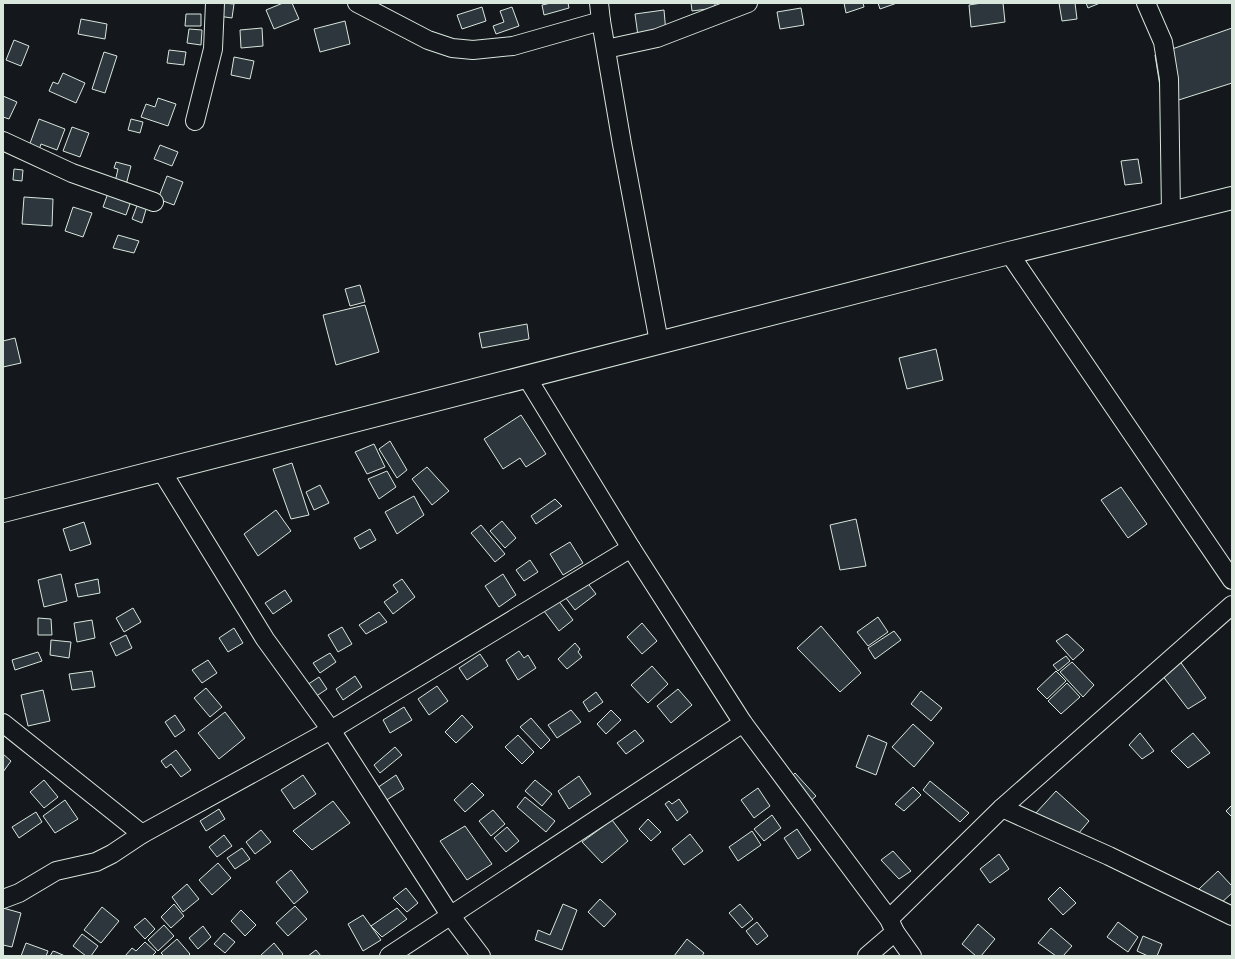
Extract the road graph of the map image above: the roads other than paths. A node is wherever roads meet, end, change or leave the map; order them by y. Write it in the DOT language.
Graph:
graph roads {
  1 [pos="215,3"];
  2 [pos="357,3"];
  3 [pos="599,3"];
  4 [pos="748,3"];
  5 [pos="1146,3"];
  6 [pos="601,21"];
  7 [pos="606,49"];
  8 [pos="195,121"];
  9 [pos="3,141"];
  10 [pos="1232,198"];
  11 [pos="154,202"];
  12 [pos="1171,213"];
  13 [pos="1009,253"];
  14 [pos="659,342"];
  15 [pos="526,376"];
  16 [pos="161,470"];
  17 [pos="3,511"];
  18 [pos="631,548"];
  19 [pos="1232,580"];
  20 [pos="1232,605"];
  21 [pos="3,723"];
  22 [pos="743,723"];
  23 [pos="331,730"];
  24 [pos="1002,808"];
  25 [pos="142,834"];
  26 [pos="3,899"];
  27 [pos="450,915"];
  28 [pos="1232,916"];
  29 [pos="892,926"];
  30 [pos="389,956"];
  31 [pos="480,956"];
  32 [pos="867,956"];
  33 [pos="912,956"];
  1 -- 8 [label="street"];
  2 -- 6 [label="street"];
  3 -- 6 [label="street"];
  4 -- 7 [label="street"];
  5 -- 12 [label="street"];
  6 -- 7 [label="street"];
  7 -- 14 [label="street"];
  9 -- 11 [label="street"];
  10 -- 12 [label="main road"];
  12 -- 13 [label="main road"];
  13 -- 14 [label="main road"];
  13 -- 19 [label="street"];
  14 -- 15 [label="main road"];
  15 -- 16 [label="main road"];
  15 -- 18 [label="street"];
  16 -- 17 [label="main road"];
  16 -- 23 [label="street"];
  18 -- 22 [label="street"];
  18 -- 23 [label="street"];
  20 -- 24 [label="street"];
  21 -- 25 [label="street"];
  22 -- 27 [label="street"];
  22 -- 29 [label="street"];
  23 -- 25 [label="street"];
  23 -- 27 [label="street"];
  24 -- 28 [label="street"];
  24 -- 29 [label="street"];
  25 -- 26 [label="street"];
  27 -- 30 [label="street"];
  27 -- 31 [label="street"];
  29 -- 32 [label="street"];
  29 -- 33 [label="street"];
}
